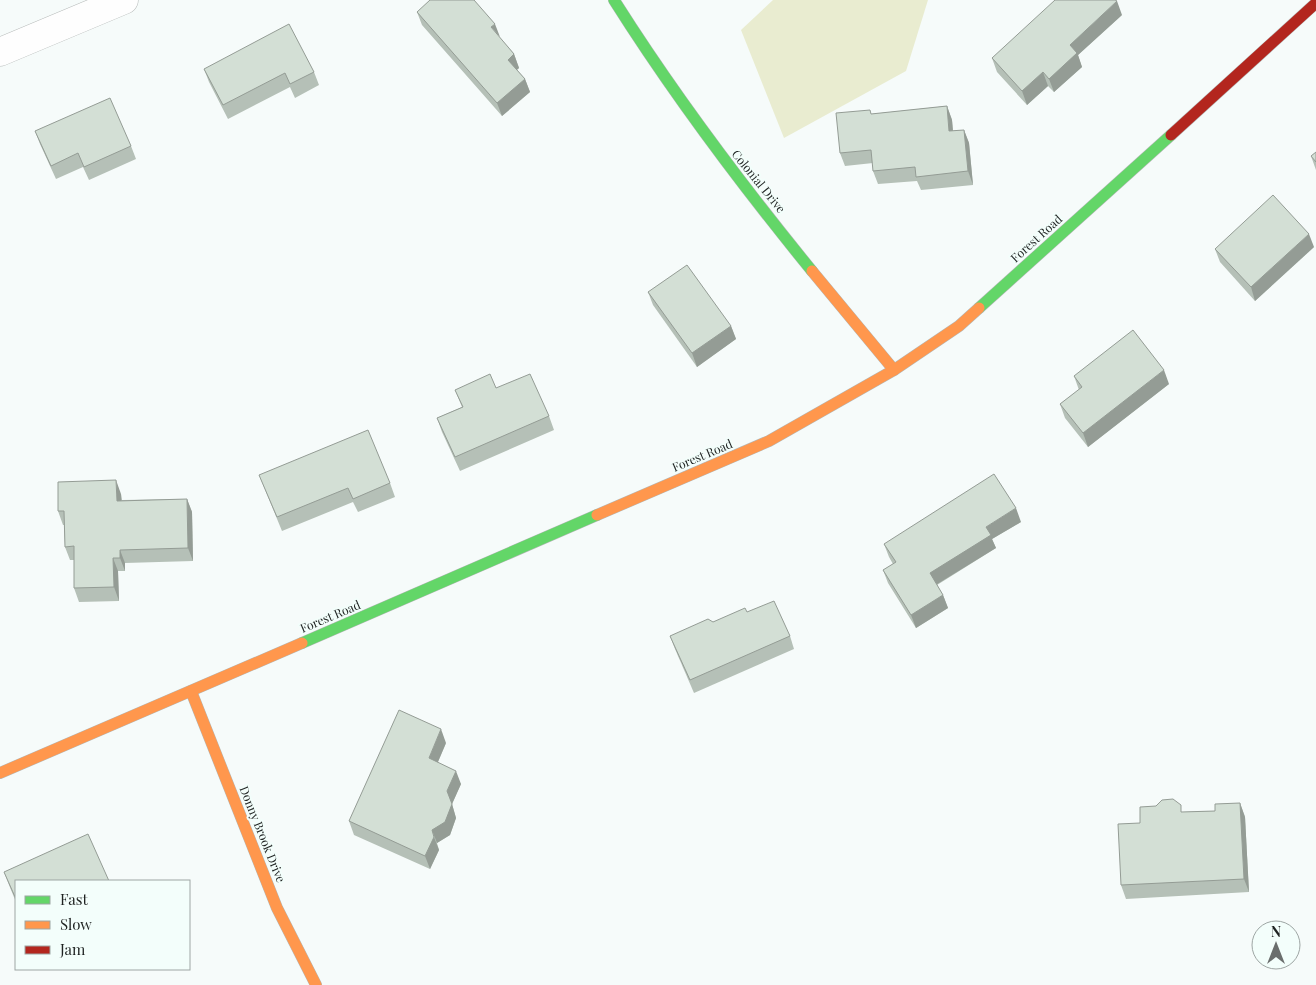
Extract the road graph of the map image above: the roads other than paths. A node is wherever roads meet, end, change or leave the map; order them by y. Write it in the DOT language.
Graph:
graph roads {
  1 [pos="124,0"];
  2 [pos="614,0"];
  3 [pos="1316,3"];
  4 [pos="0,52"];
  5 [pos="894,370"];
  6 [pos="191,691"];
  7 [pos="0,773"];
  8 [pos="316,985"];
  1 -- 4 [label="street"];
  2 -- 5 [label="main road, Colonial Drive"];
  3 -- 5 [label="main road, Forest Road"];
  5 -- 6 [label="main road, Forest Road"];
  6 -- 7 [label="main road, Forest Road"];
  6 -- 8 [label="main road, Donny Brook Drive"];
}
